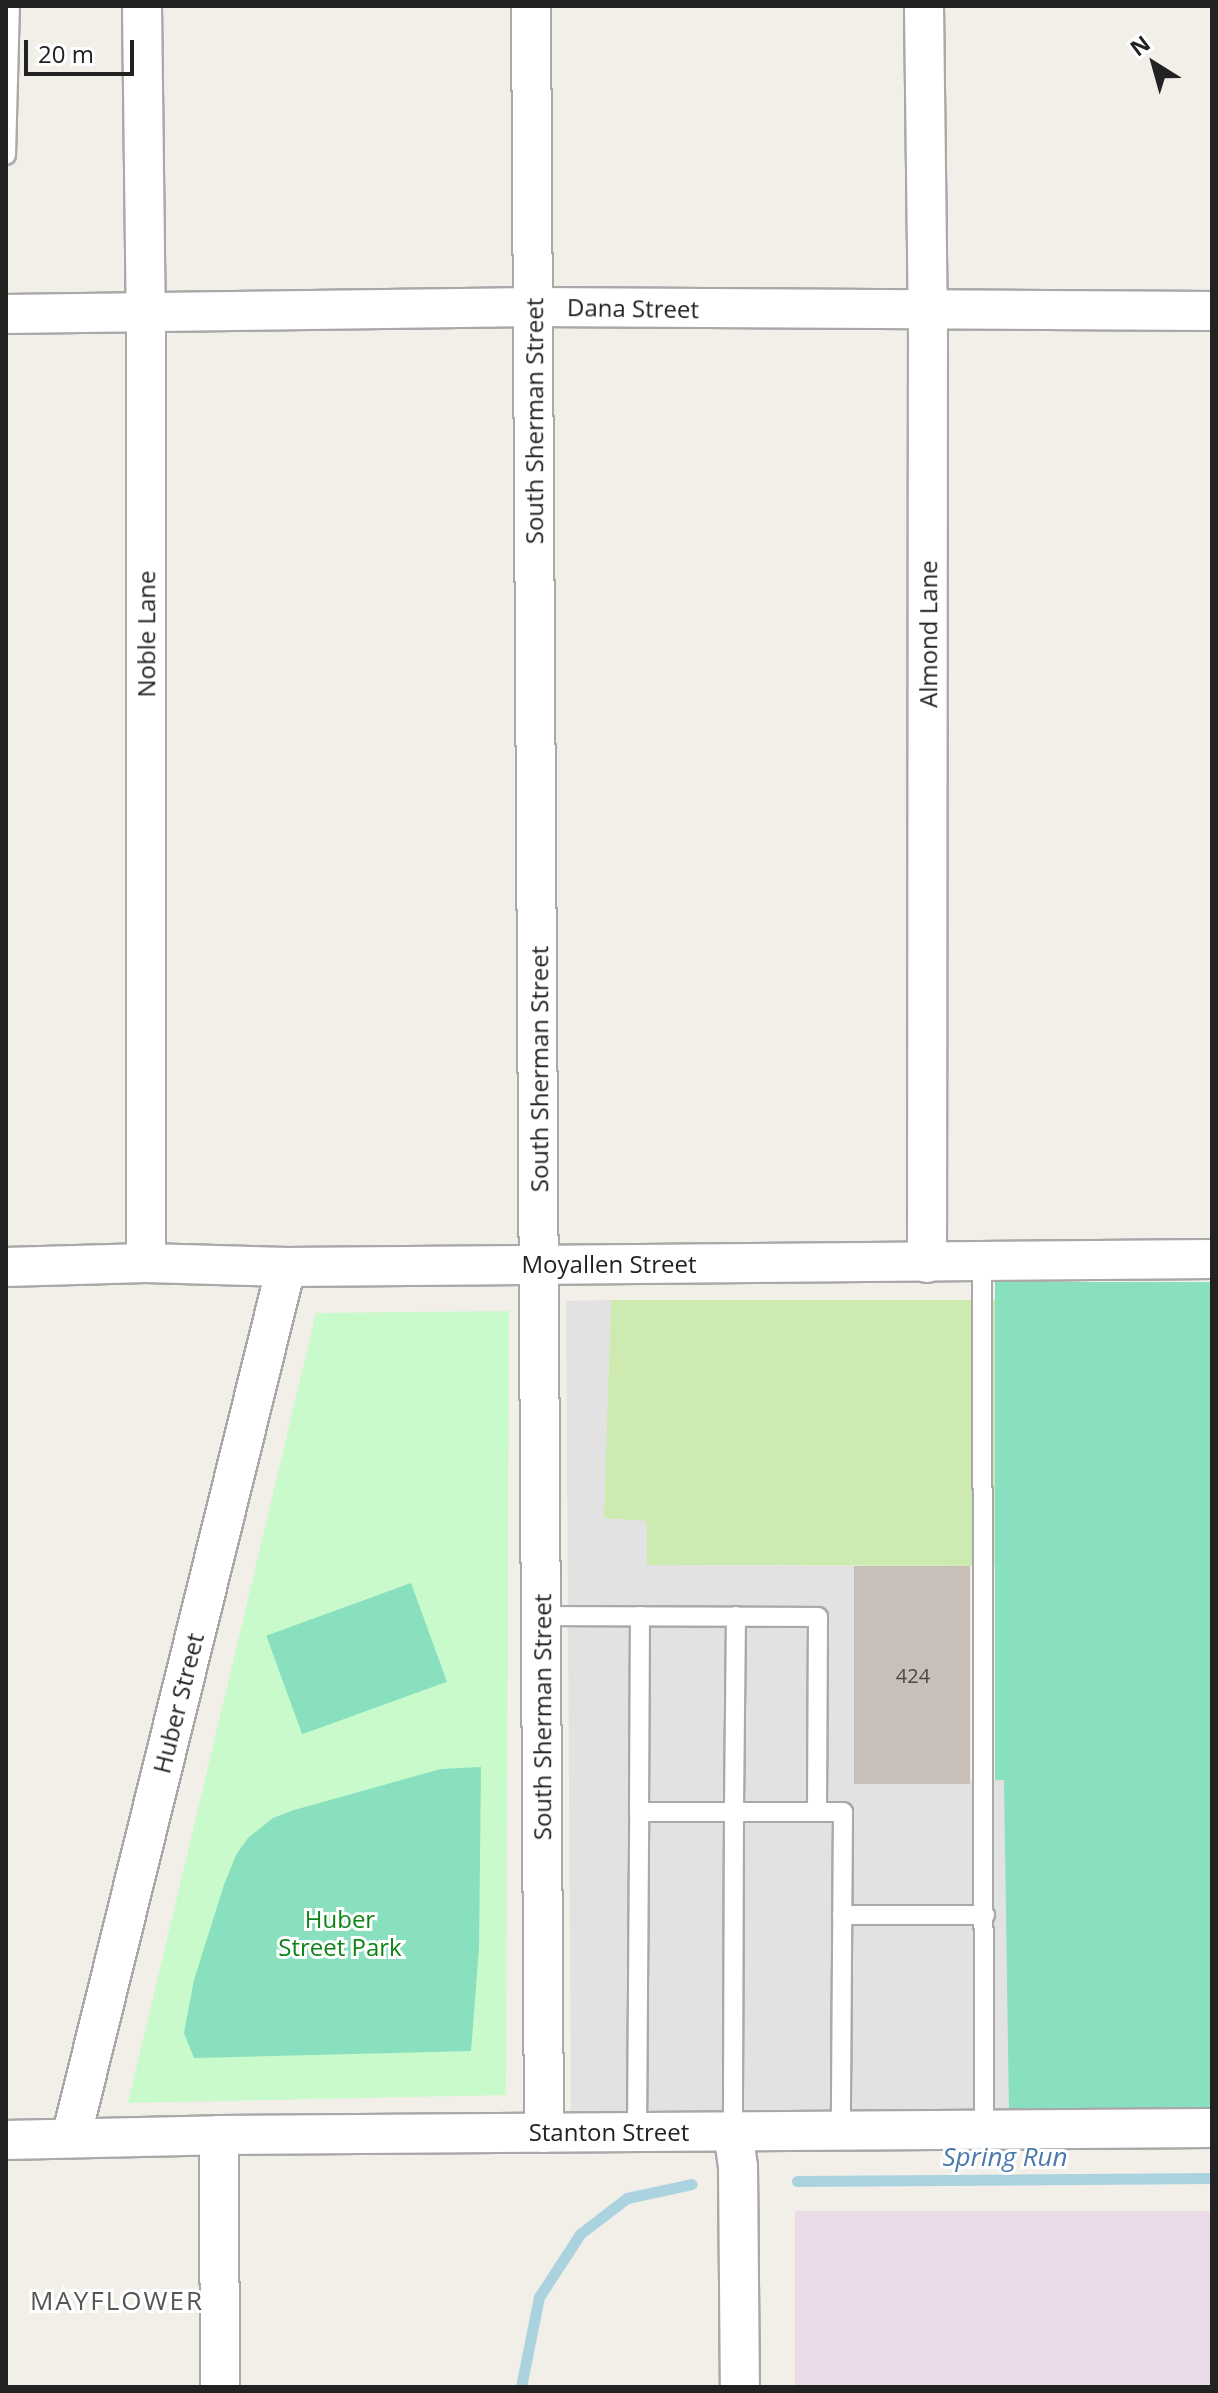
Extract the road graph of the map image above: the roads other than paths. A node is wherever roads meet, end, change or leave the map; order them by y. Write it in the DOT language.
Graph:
graph roads {
  1 [pos="10,6"];
  2 [pos="142,6"];
  3 [pos="531,6"];
  4 [pos="924,6"];
  5 [pos="6,155"];
  6 [pos="533,307"];
  7 [pos="1212,311"];
  8 [pos="928,312"];
  9 [pos="146,313"];
  10 [pos="6,314"];
  11 [pos="1212,1259"];
  12 [pos="982,1261"];
  13 [pos="146,1263"];
  14 [pos="927,1263"];
  15 [pos="541,1264"];
  16 [pos="6,1267"];
  17 [pos="286,1267"];
  18 [pos="542,1616"];
  19 [pos="640,1616"];
  20 [pos="736,1616"];
  21 [pos="639,1812"];
  22 [pos="734,1812"];
  23 [pos="817,1812"];
  24 [pos="842,1915"];
  25 [pos="985,1915"];
  26 [pos="1212,2128"];
  27 [pos="841,2130"];
  28 [pos="733,2131"];
  29 [pos="984,2131"];
  30 [pos="637,2132"];
  31 [pos="544,2133"];
  32 [pos="219,2135"];
  33 [pos="71,2138"];
  34 [pos="6,2140"];
  35 [pos="220,2387"];
  36 [pos="740,2387"];
  1 -- 5 [label="lane"];
  2 -- 9 [label="street, Noble Lane"];
  3 -- 6 [label="street, South Sherman Street"];
  4 -- 8 [label="street, Almond Lane"];
  6 -- 8 [label="street, Dana Street"];
  6 -- 9 [label="street, Dana Street"];
  6 -- 15 [label="street, South Sherman Street"];
  7 -- 8 [label="street, Dana Street"];
  8 -- 14 [label="street, Almond Lane"];
  9 -- 10 [label="street, Dana Street"];
  9 -- 13 [label="street, Noble Lane"];
  11 -- 12 [label="street, Moyallen Street"];
  12 -- 14 [label="street, Moyallen Street"];
  12 -- 25 [label="lane"];
  13 -- 16 [label="street, Moyallen Street"];
  13 -- 17 [label="street, Moyallen Street"];
  14 -- 15 [label="street, Moyallen Street"];
  15 -- 17 [label="street, Moyallen Street"];
  15 -- 18 [label="street, South Sherman Street"];
  17 -- 33 [label="street, Huber Street"];
  18 -- 19 [label="lane"];
  18 -- 31 [label="street, South Sherman Street"];
  19 -- 20 [label="lane"];
  19 -- 21 [label="lane"];
  20 -- 22 [label="lane"];
  20 -- 23 [label="lane"];
  21 -- 22 [label="lane"];
  21 -- 30 [label="lane"];
  22 -- 23 [label="lane"];
  22 -- 28 [label="lane"];
  23 -- 24 [label="lane"];
  24 -- 25 [label="lane"];
  24 -- 27 [label="lane"];
  25 -- 29 [label="lane"];
  26 -- 29 [label="street, Stanton Street"];
  27 -- 28 [label="street, Stanton Street"];
  27 -- 29 [label="street, Stanton Street"];
  28 -- 30 [label="street, Stanton Street"];
  28 -- 36 [label="street"];
  30 -- 31 [label="street, Stanton Street"];
  31 -- 32 [label="street, Stanton Street"];
  32 -- 33 [label="street, Stanton Street"];
  32 -- 35 [label="street"];
  33 -- 34 [label="street, Stanton Street"];
}
